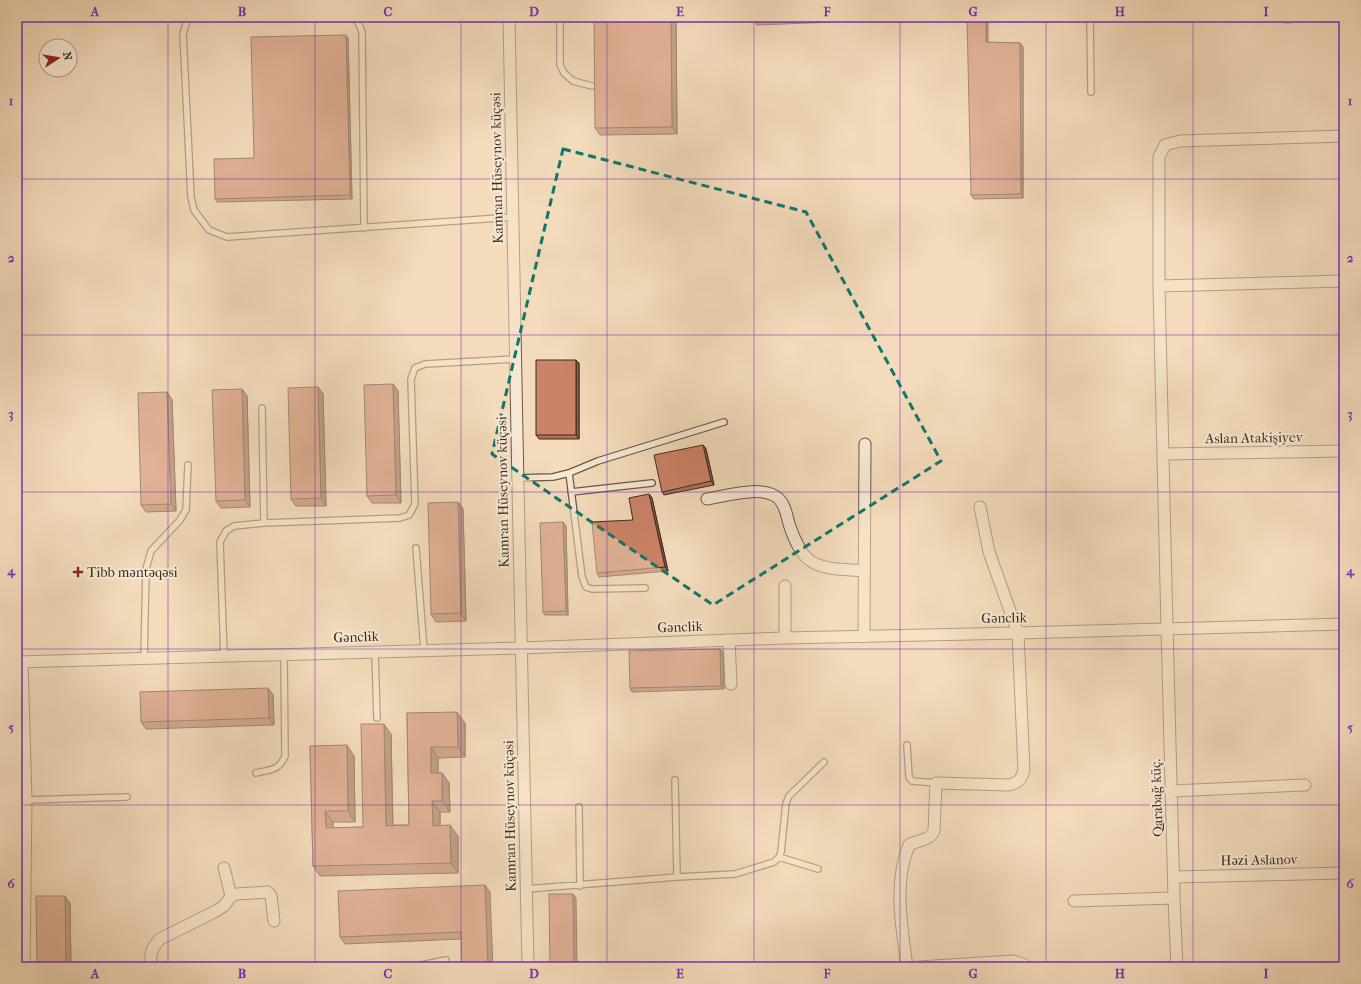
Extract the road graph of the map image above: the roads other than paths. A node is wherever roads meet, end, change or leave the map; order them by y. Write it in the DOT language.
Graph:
graph roads {
  1 [pos="188,17"];
  2 [pos="353,17"];
  3 [pos="509,17"];
  4 [pos="560,17"];
  5 [pos="1090,17"];
  6 [pos="592,86"];
  7 [pos="1091,92"];
  8 [pos="1344,136"];
  9 [pos="513,217"];
  10 [pos="364,228"];
  11 [pos="1344,281"];
  12 [pos="1159,286"];
  13 [pos="516,359"];
  14 [pos="262,408"];
  15 [pos="724,422"];
  16 [pos="864,444"];
  17 [pos="1344,451"];
  18 [pos="1164,454"];
  19 [pos="188,465"];
  20 [pos="569,473"];
  21 [pos="517,478"];
  22 [pos="652,482"];
  23 [pos="571,492"];
  24 [pos="708,499"];
  25 [pos="980,507"];
  26 [pos="264,523"];
  27 [pos="416,548"];
  28 [pos="864,571"];
  29 [pos="785,586"];
  30 [pos="645,588"];
  31 [pos="1344,624"];
  32 [pos="1167,628"];
  33 [pos="1018,633"];
  34 [pos="864,637"];
  35 [pos="785,638"];
  36 [pos="729,640"];
  37 [pos="521,648"];
  38 [pos="424,650"];
  39 [pos="375,652"];
  40 [pos="284,655"];
  41 [pos="224,657"];
  42 [pos="144,659"];
  43 [pos="20,662"];
  44 [pos="731,684"];
  45 [pos="377,718"];
  46 [pos="907,745"];
  47 [pos="824,762"];
  48 [pos="256,773"];
  49 [pos="675,780"];
  50 [pos="936,783"];
  51 [pos="1305,785"];
  52 [pos="1172,791"];
  53 [pos="127,797"];
  54 [pos="26,800"];
  55 [pos="579,807"];
  56 [pos="779,857"];
  57 [pos="224,868"];
  58 [pos="818,868"];
  59 [pos="1344,873"];
  60 [pos="677,877"];
  61 [pos="1174,877"];
  62 [pos="580,886"];
  63 [pos="526,889"];
  64 [pos="231,896"];
  65 [pos="1174,898"];
  66 [pos="1074,902"];
  67 [pos="274,921"];
  68 [pos="446,960"];
  69 [pos="24,967"];
  70 [pos="151,967"];
  71 [pos="411,967"];
  72 [pos="528,967"];
  73 [pos="907,967"];
  74 [pos="918,967"];
  75 [pos="1026,967"];
  76 [pos="1177,967"];
  1 -- 10 [label="lane"];
  2 -- 10 [label="lane"];
  3 -- 9 [label="street, Kamran Hüseynov küçəsi"];
  4 -- 6 [label="lane"];
  5 -- 7 [label="lane"];
  8 -- 12 [label="street, Qarabağ küç."];
  9 -- 10 [label="lane"];
  9 -- 13 [label="street, Kamran Hüseynov küçəsi"];
  11 -- 12 [label="street"];
  12 -- 18 [label="street, Qarabağ küç."];
  13 -- 21 [label="street, Kamran Hüseynov küçəsi"];
  13 -- 26 [label="lane"];
  14 -- 26 [label="lane"];
  15 -- 20 [label="lane"];
  16 -- 28 [label="street"];
  17 -- 18 [label="street, Aslan Atakişiyev"];
  18 -- 32 [label="street, Qarabağ küç."];
  19 -- 42 [label="lane"];
  20 -- 21 [label="lane"];
  20 -- 23 [label="lane"];
  21 -- 37 [label="street, Kamran Hüseynov küçəsi"];
  22 -- 23 [label="lane"];
  23 -- 30 [label="lane"];
  24 -- 28 [label="street"];
  25 -- 33 [label="street"];
  26 -- 41 [label="lane"];
  27 -- 38 [label="lane"];
  28 -- 34 [label="street"];
  29 -- 35 [label="street"];
  31 -- 32 [label="street, Gənclik"];
  32 -- 33 [label="street, Gənclik"];
  32 -- 52 [label="street, Qarabağ küç."];
  33 -- 34 [label="street, Gənclik"];
  33 -- 50 [label="street"];
  34 -- 35 [label="street, Gənclik"];
  35 -- 36 [label="street, Gənclik"];
  36 -- 37 [label="street, Gənclik"];
  36 -- 44 [label="street"];
  37 -- 38 [label="street, Gənclik"];
  37 -- 63 [label="street, Kamran Hüseynov küçəsi"];
  38 -- 39 [label="street, Gənclik"];
  39 -- 40 [label="street, Gənclik"];
  39 -- 45 [label="lane"];
  40 -- 41 [label="street, Gənclik"];
  40 -- 48 [label="lane"];
  41 -- 42 [label="street, Gənclik"];
  42 -- 43 [label="street, Gənclik"];
  43 -- 54 [label="street"];
  46 -- 50 [label="lane"];
  47 -- 56 [label="lane"];
  49 -- 60 [label="lane"];
  50 -- 73 [label="street"];
  51 -- 52 [label="street"];
  52 -- 61 [label="street, Qarabağ küç."];
  53 -- 54 [label="lane"];
  54 -- 69 [label="street"];
  55 -- 62 [label="lane"];
  56 -- 58 [label="lane"];
  56 -- 60 [label="lane"];
  57 -- 64 [label="street"];
  59 -- 61 [label="street, Həzi Aslanov"];
  60 -- 62 [label="lane"];
  61 -- 65 [label="street, Qarabağ küç."];
  62 -- 63 [label="lane"];
  63 -- 72 [label="street, Kamran Hüseynov küçəsi"];
  64 -- 67 [label="street"];
  64 -- 70 [label="street"];
  65 -- 66 [label="street"];
  65 -- 76 [label="street, Qarabağ küç."];
  68 -- 71 [label="lane"];
  74 -- 75 [label="street"];
}
